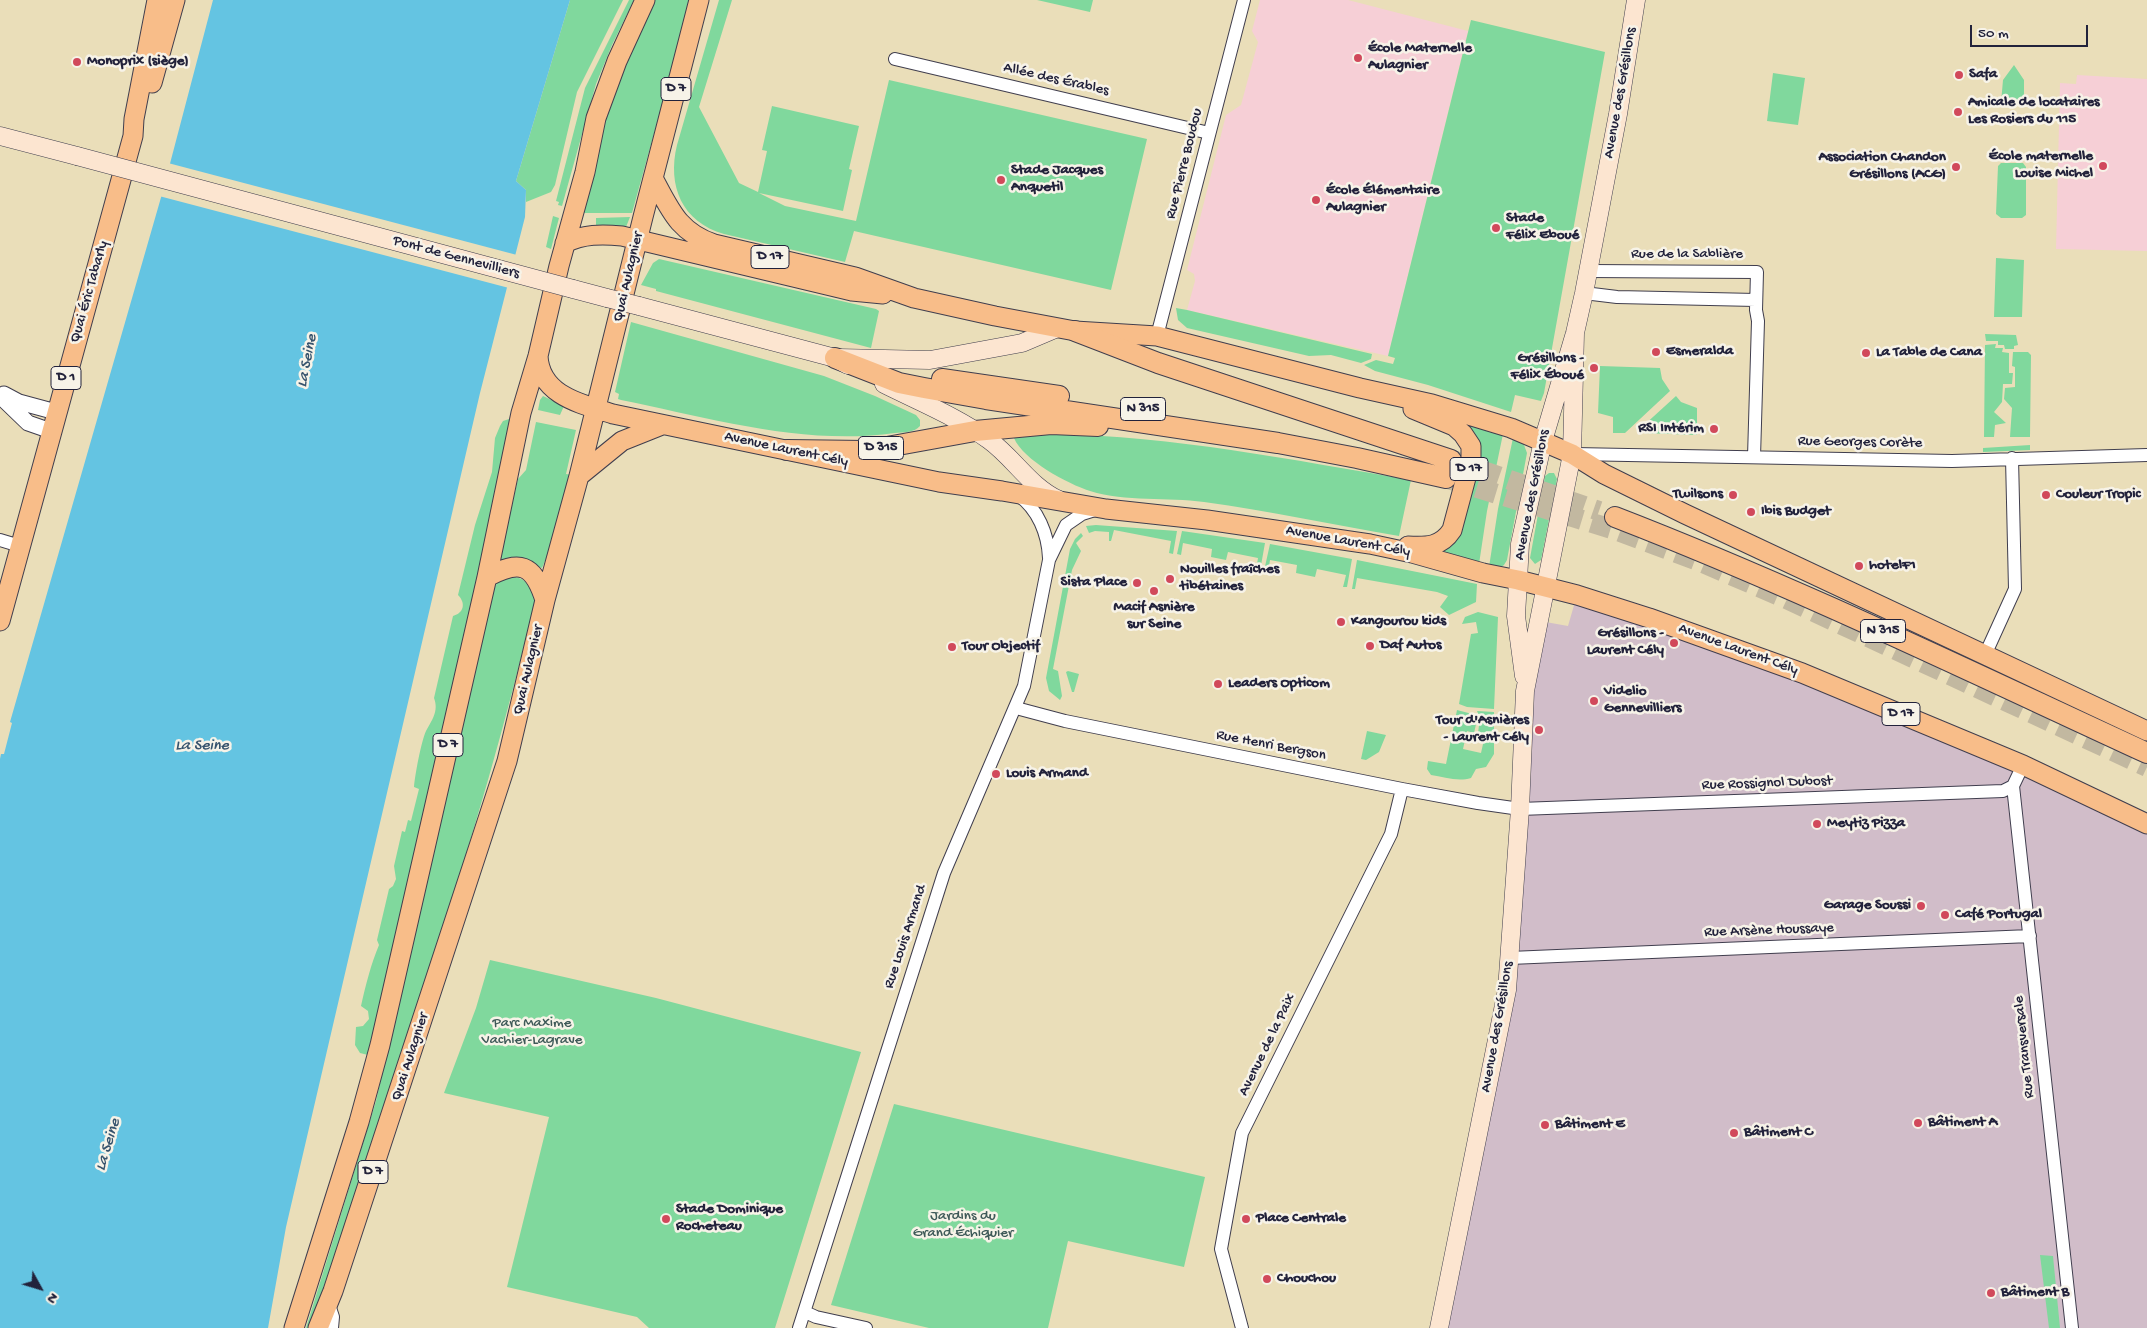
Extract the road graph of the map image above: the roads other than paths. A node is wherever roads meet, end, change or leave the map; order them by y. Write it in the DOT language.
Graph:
graph roads {
  1 [pos="158,0"];
  2 [pos="175,0"];
  3 [pos="645,0"];
  4 [pos="700,0"];
  5 [pos="1244,0"];
  6 [pos="1636,0"];
  7 [pos="894,59"];
  8 [pos="1209,133"];
  9 [pos="0,136"];
  10 [pos="133,136"];
  11 [pos="653,178"];
  12 [pos="638,240"];
  13 [pos="565,243"];
  14 [pos="1588,270"];
  15 [pos="1584,293"];
  16 [pos="914,298"];
  17 [pos="1756,300"];
  18 [pos="1055,328"];
  19 [pos="1075,331"];
  20 [pos="1575,333"];
  21 [pos="1157,336"];
  22 [pos="538,356"];
  23 [pos="835,358"];
  24 [pos="1360,388"];
  25 [pos="0,391"];
  26 [pos="0,396"];
  27 [pos="596,409"];
  28 [pos="56,412"];
  29 [pos="662,425"];
  30 [pos="51,431"];
  31 [pos="975,431"];
  32 [pos="1543,441"];
  33 [pos="787,450"];
  34 [pos="1572,454"];
  35 [pos="2147,455"];
  36 [pos="1754,457"];
  37 [pos="1358,458"];
  38 [pos="2012,458"];
  39 [pos="1449,468"];
  40 [pos="579,476"];
  41 [pos="1013,493"];
  42 [pos="1064,502"];
  43 [pos="1106,509"];
  44 [pos="1615,517"];
  45 [pos="0,540"];
  46 [pos="1370,544"];
  47 [pos="20,546"];
  48 [pos="1049,560"];
  49 [pos="486,577"];
  50 [pos="1518,580"];
  51 [pos="1547,587"];
  52 [pos="545,600"];
  53 [pos="0,621"];
  54 [pos="1985,655"];
  55 [pos="1525,691"];
  56 [pos="1016,708"];
  57 [pos="2147,730"];
  58 [pos="2147,753"];
  59 [pos="2023,765"];
  60 [pos="2013,786"];
  61 [pos="1402,789"];
  62 [pos="1520,809"];
  63 [pos="2147,824"];
  64 [pos="2030,936"];
  65 [pos="1510,958"];
  66 [pos="328,1302"];
  67 [pos="804,1312"];
  68 [pos="294,1328"];
  69 [pos="318,1328"];
  70 [pos="332,1328"];
  71 [pos="799,1328"];
  72 [pos="866,1328"];
  73 [pos="1242,1328"];
  74 [pos="1439,1328"];
  75 [pos="2072,1328"];
  1 -- 10 [label="main road, Quai Éric Tabarly / D 1"];
  2 -- 10 [label="main road, Quai Éric Tabarly / D 1"];
  3 -- 13 [label="main road, Quai Aulagnier / D 7"];
  4 -- 11 [label="main road, Quai Aulagnier / D 7"];
  5 -- 8 [label="street, Rue Pierre Boudou"];
  6 -- 14 [label="main road, Avenue des Grésillons"];
  7 -- 8 [label="street, Allée des Érables"];
  8 -- 21 [label="street, Rue Pierre Boudou"];
  9 -- 23 [label="main road, Pont de Gennevilliers / D 17, bridge"];
  10 -- 28 [label="main road, Quai Éric Tabarly / D 1"];
  11 -- 12 [label="main road, Quai Aulagnier / D 7"];
  11 -- 16 [label="main road, D 17"];
  12 -- 13 [label="main road"];
  12 -- 16 [label="main road, D 17"];
  12 -- 27 [label="main road, Quai Aulagnier / D 7"];
  13 -- 22 [label="main road, Quai Aulagnier / D 7"];
  14 -- 15 [label="main road, Avenue des Grésillons"];
  14 -- 17 [label="street, Rue de la Sablière"];
  15 -- 17 [label="street"];
  15 -- 20 [label="main road, Avenue des Grésillons"];
  16 -- 18 [label="main road, D 17"];
  17 -- 36 [label="street, Rue de la Sablière"];
  18 -- 19 [label="main road, D 17"];
  18 -- 23 [label="main road"];
  19 -- 21 [label="main road, D 17"];
  19 -- 39 [label="highway"];
  20 -- 32 [label="main road, Avenue des Grésillons"];
  20 -- 34 [label="main road, Avenue des Grésillons"];
  21 -- 24 [label="main road, D 17"];
  22 -- 27 [label="main road, Avenue Laurent Cély / D 17"];
  22 -- 49 [label="main road, Quai Aulagnier / D 7"];
  23 -- 31 [label="main road, D 17"];
  23 -- 37 [label="highway, N 315"];
  23 -- 39 [label="highway, N 315"];
  24 -- 32 [label="main road, D 17"];
  24 -- 46 [label="main road, D 17"];
  25 -- 28 [label="street"];
  26 -- 30 [label="street"];
  27 -- 29 [label="main road, Avenue Laurent Cély / D 17"];
  27 -- 40 [label="main road, Quai Aulagnier / D 7"];
  28 -- 30 [label="main road, Quai Éric Tabarly / D 1"];
  29 -- 33 [label="main road, Avenue Laurent Cély / D 17"];
  29 -- 40 [label="main road"];
  30 -- 47 [label="main road, Quai Éric Tabarly / D 1"];
  31 -- 33 [label="highway, D 315"];
  31 -- 37 [label="highway"];
  31 -- 42 [label="main road, D 17"];
  32 -- 34 [label="main road, D 17"];
  32 -- 50 [label="main road, Avenue des Grésillons"];
  33 -- 41 [label="main road, Avenue Laurent Cély / D 17"];
  34 -- 36 [label="street, Rue Georges Corète"];
  34 -- 51 [label="main road, Avenue des Grésillons"];
  34 -- 54 [label="main road, D 17"];
  35 -- 38 [label="street, Rue Georges Corète"];
  36 -- 38 [label="street, Rue Georges Corète"];
  37 -- 39 [label="highway, N 315"];
  38 -- 54 [label="street"];
  40 -- 52 [label="main road, Quai Aulagnier / D 7"];
  41 -- 42 [label="main road, Avenue Laurent Cély / D 17"];
  41 -- 48 [label="street, Rue Louis Armand"];
  42 -- 43 [label="main road, Avenue Laurent Cély / D 17"];
  43 -- 46 [label="main road, Avenue Laurent Cély / D 17"];
  43 -- 48 [label="street, Rue Louis Armand"];
  44 -- 58 [label="highway, N 315"];
  45 -- 47 [label="street"];
  46 -- 50 [label="main road, Avenue Laurent Cély / D 17"];
  47 -- 53 [label="main road, Quai Éric Tabarly / D 1"];
  48 -- 56 [label="street, Rue Louis Armand"];
  49 -- 52 [label="main road"];
  49 -- 68 [label="main road, Quai Aulagnier / D 7"];
  50 -- 51 [label="main road, Avenue Laurent Cély / D 17"];
  50 -- 55 [label="main road, Avenue des Grésillons"];
  51 -- 55 [label="main road, Avenue des Grésillons"];
  51 -- 59 [label="main road, Avenue Laurent Cély / D 17"];
  52 -- 66 [label="main road, Quai Aulagnier / D 7"];
  54 -- 57 [label="main road, D 17"];
  55 -- 62 [label="main road, Avenue des Grésillons"];
  56 -- 61 [label="street, Rue Henri Bergson"];
  56 -- 67 [label="street, Rue Louis Armand"];
  59 -- 60 [label="street"];
  59 -- 63 [label="main road, Avenue Laurent Cély / D 17"];
  60 -- 62 [label="street, Rue Rossignol Dubost"];
  60 -- 64 [label="street, Rue Transversale"];
  61 -- 62 [label="street, Rue Henri Bergson"];
  61 -- 73 [label="street, Avenue de la Paix"];
  62 -- 65 [label="main road, Avenue des Grésillons"];
  64 -- 65 [label="street, Rue Arsène Houssaye"];
  64 -- 75 [label="street, Rue Transversale"];
  65 -- 74 [label="main road, Avenue des Grésillons"];
  66 -- 69 [label="main road, Quai Aulagnier / D 7"];
  66 -- 70 [label="street"];
  67 -- 71 [label="street, Rue Louis Armand"];
  67 -- 72 [label="street"];
}
